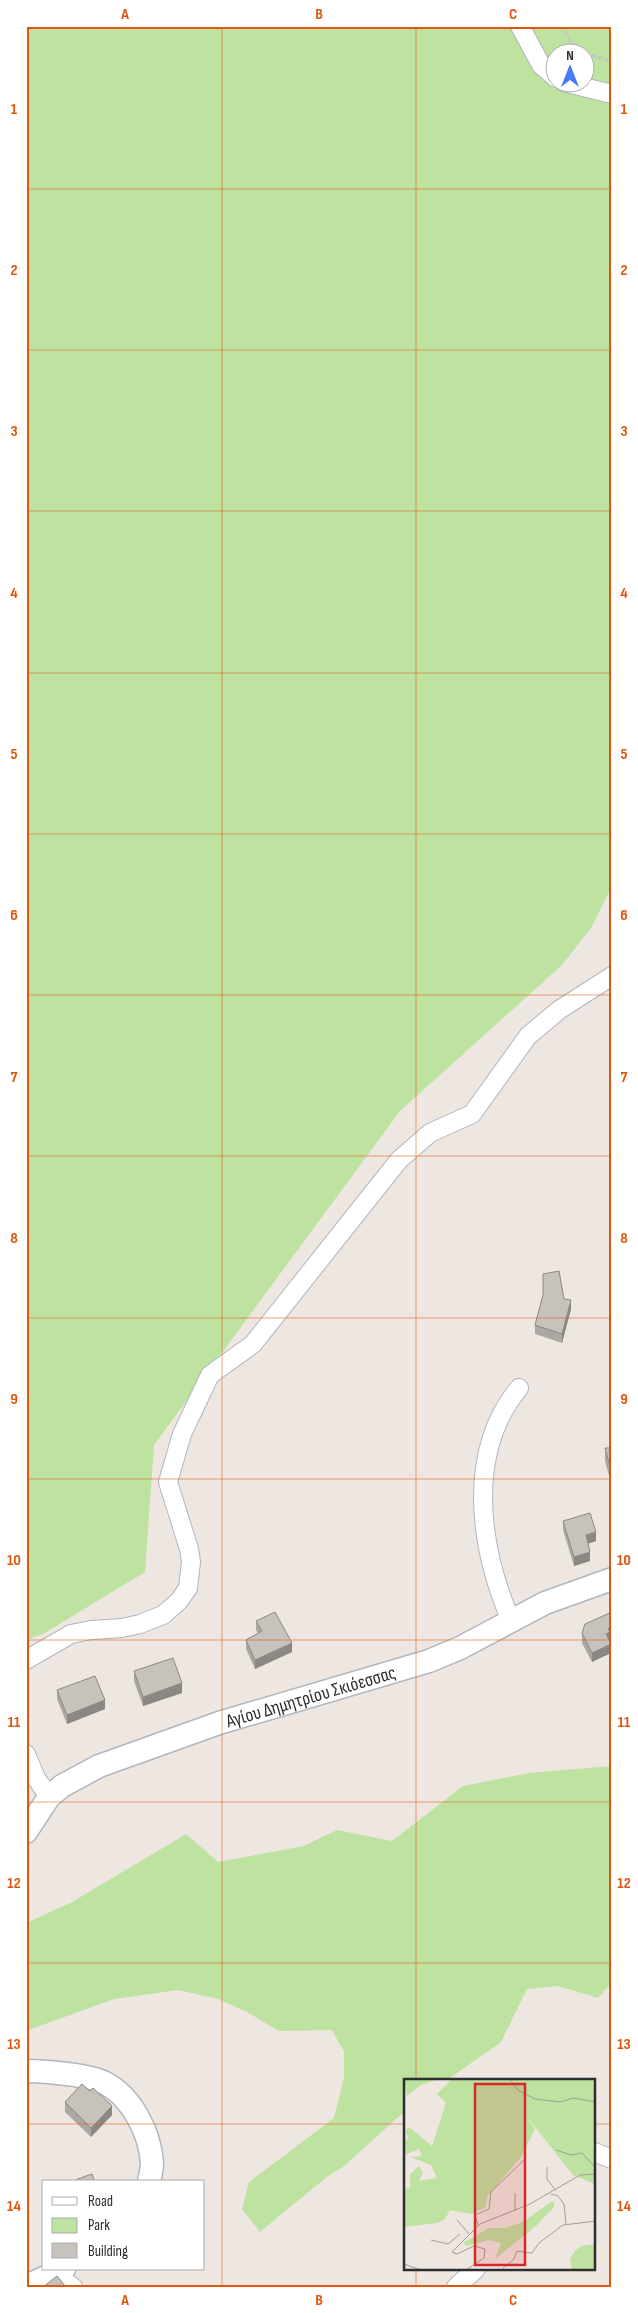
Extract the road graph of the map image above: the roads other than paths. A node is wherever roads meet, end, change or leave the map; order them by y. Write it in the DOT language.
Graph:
graph roads {
  1 [pos="520,26"];
  2 [pos="546,69"];
  3 [pos="596,90"];
  4 [pos="612,94"];
  5 [pos="612,976"];
  6 [pos="519,1388"];
  7 [pos="612,1579"];
  8 [pos="511,1621"];
  9 [pos="26,1660"];
  10 [pos="26,1754"];
  11 [pos="48,1797"];
  12 [pos="26,1832"];
  13 [pos="26,2072"];
  14 [pos="596,2153"];
  15 [pos="612,2159"];
  16 [pos="149,2180"];
  17 [pos="475,2270"];
  18 [pos="59,2272"];
  19 [pos="26,2286"];
  20 [pos="73,2287"];
  21 [pos="456,2287"];
  1 -- 2 [label="street"];
  3 -- 4 [label="street"];
  5 -- 9 [label="street"];
  6 -- 8 [label="street"];
  7 -- 8 [label="street, Αγίου Δημητρίου Σκιόεσσας"];
  8 -- 11 [label="street, Αγίου Δημητρίου Σκιόεσσας"];
  10 -- 11 [label="street"];
  11 -- 12 [label="street, Αγίου Δημητρίου Σκιόεσσας"];
  13 -- 16 [label="street"];
  14 -- 15 [label="street"];
  17 -- 21 [label="street"];
  18 -- 19 [label="street"];
  18 -- 20 [label="street"];
}
